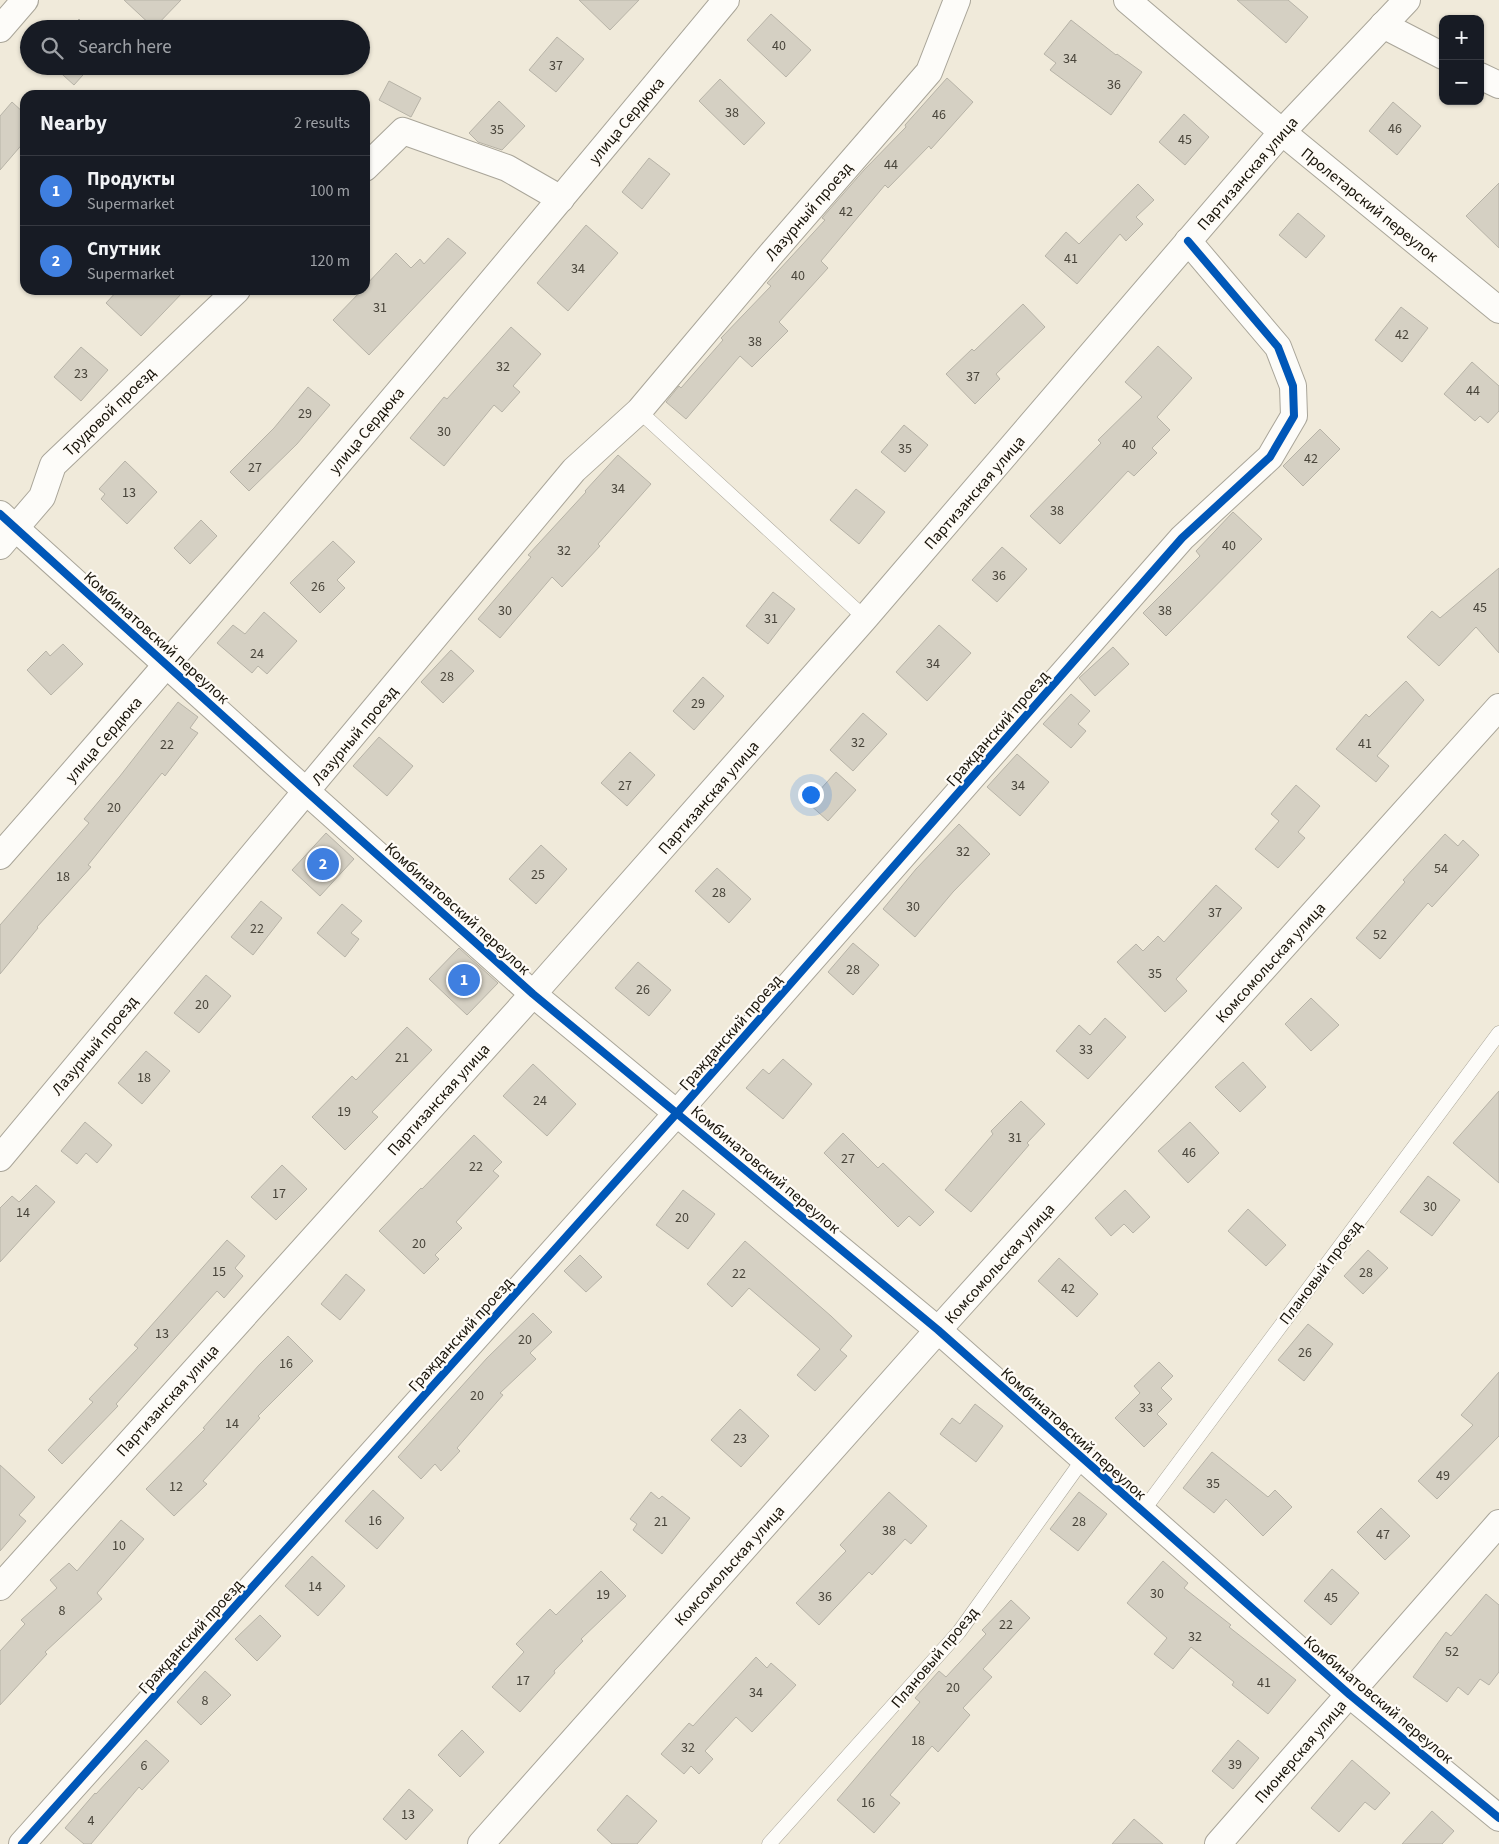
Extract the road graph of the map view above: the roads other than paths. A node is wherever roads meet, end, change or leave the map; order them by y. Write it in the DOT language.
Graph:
graph roads {
  1 [pos="26,0"];
  2 [pos="726,0"];
  3 [pos="957,0"];
  4 [pos="1127,0"];
  5 [pos="1407,0"];
  6 [pos="1383,25"];
  7 [pos="0,29"];
  8 [pos="1439,54"];
  9 [pos="1484,78"];
  10 [pos="1499,85"];
  11 [pos="1282,132"];
  12 [pos="370,163"];
  13 [pos="561,199"];
  14 [pos="1188,241"];
  15 [pos="231,295"];
  16 [pos="1499,310"];
  17 [pos="639,411"];
  18 [pos="5,529"];
  19 [pos="865,618"];
  20 [pos="167,666"];
  21 [pos="1499,708"];
  22 [pos="307,792"];
  23 [pos="0,856"];
  24 [pos="533,994"];
  25 [pos="1499,1033"];
  26 [pos="677,1113"];
  27 [pos="0,1158"];
  28 [pos="938,1330"];
  29 [pos="1084,1458"];
  30 [pos="1142,1512"];
  31 [pos="1499,1523"];
  32 [pos="0,1586"];
  33 [pos="1350,1695"];
  34 [pos="1499,1818"];
  35 [pos="22,1844"];
  36 [pos="481,1844"];
  37 [pos="769,1844"];
  38 [pos="1218,1844"];
  1 -- 7 [label="street"];
  2 -- 13 [label="street, улица Сердюка"];
  3 -- 17 [label="street, Лазурный проезд"];
  4 -- 11 [label="street, Пролетарский переулок"];
  5 -- 6 [label="street, Партизанская улица"];
  6 -- 8 [label="street"];
  6 -- 11 [label="street, Партизанская улица"];
  9 -- 10 [label="street"];
  11 -- 14 [label="street, Партизанская улица"];
  11 -- 16 [label="street, Пролетарский переулок"];
  12 -- 13 [label="street"];
  13 -- 20 [label="street, улица Сердюка"];
  14 -- 19 [label="street, Партизанская улица"];
  14 -- 26 [label="street, Гражданский проезд"];
  15 -- 18 [label="street, Трудовой проезд"];
  17 -- 19 [label="lane"];
  17 -- 22 [label="street, Лазурный проезд"];
  18 -- 20 [label="street, Комбинатовский переулок"];
  19 -- 24 [label="street, Партизанская улица"];
  20 -- 22 [label="street, Комбинатовский переулок"];
  20 -- 23 [label="street, улица Сердюка"];
  21 -- 28 [label="street, Комсомольская улица"];
  22 -- 24 [label="street, Комбинатовский переулок"];
  22 -- 27 [label="street, Лазурный проезд"];
  24 -- 26 [label="street, Комбинатовский переулок"];
  24 -- 32 [label="street, Партизанская улица"];
  25 -- 30 [label="lane, Плановый проезд"];
  26 -- 28 [label="street, Комбинатовский переулок"];
  26 -- 35 [label="street, Гражданский проезд"];
  28 -- 29 [label="street, Комбинатовский переулок"];
  28 -- 36 [label="street, Комсомольская улица"];
  29 -- 30 [label="street, Комбинатовский переулок"];
  29 -- 37 [label="lane, Плановый проезд"];
  30 -- 33 [label="street, Комбинатовский переулок"];
  31 -- 33 [label="street, Пионерская улица"];
  33 -- 34 [label="street, Комбинатовский переулок"];
  33 -- 38 [label="street, Пионерская улица"];
}
